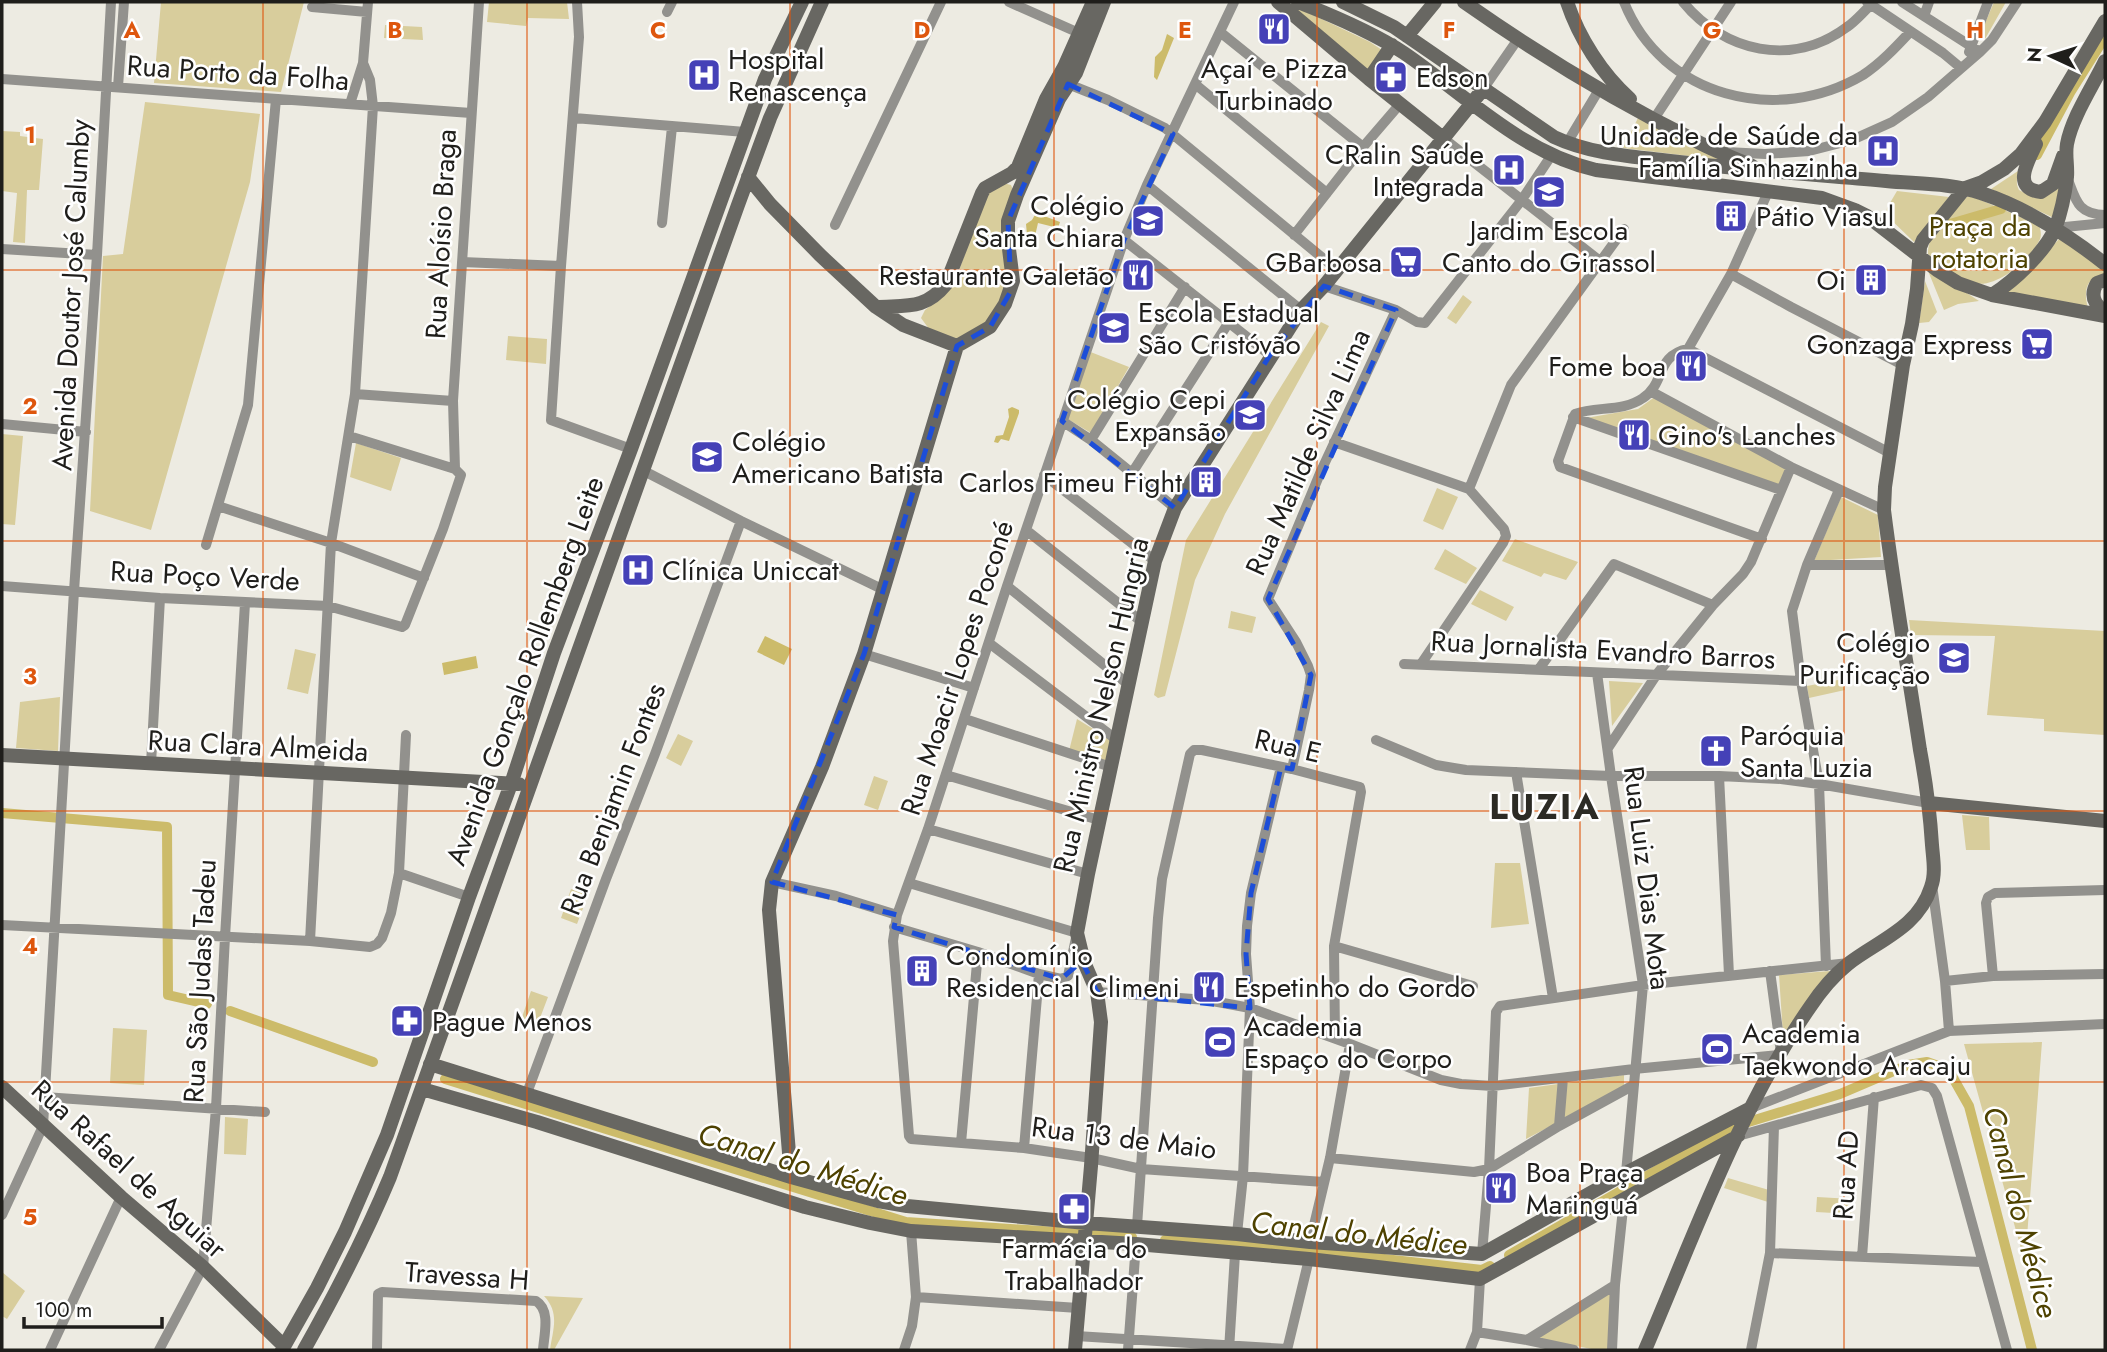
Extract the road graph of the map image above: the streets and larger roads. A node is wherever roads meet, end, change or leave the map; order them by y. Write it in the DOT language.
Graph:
graph roads {
  1 [pos="111,2"];
  2 [pos="124,2"];
  3 [pos="479,2"];
  4 [pos="577,2"];
  5 [pos="802,2"];
  6 [pos="822,2"];
  7 [pos="941,2"];
  8 [pos="1009,2"];
  9 [pos="1093,2"];
  10 [pos="1104,2"];
  11 [pos="1234,2"];
  12 [pos="1278,2"];
  13 [pos="1298,2"];
  14 [pos="1343,2"];
  15 [pos="1435,2"];
  16 [pos="1464,2"];
  17 [pos="1567,2"];
  18 [pos="1624,2"];
  19 [pos="1683,2"];
  20 [pos="1731,2"];
  21 [pos="1902,2"];
  22 [pos="1929,2"];
  23 [pos="1988,2"];
  24 [pos="2017,2"];
  25 [pos="1869,3"];
  26 [pos="312,7"];
  27 [pos="368,7"];
  28 [pos="1924,16"];
  29 [pos="2105,21"];
  30 [pos="1712,31"];
  31 [pos="1220,32"];
  32 [pos="1910,32"];
  33 [pos="1079,33"];
  34 [pos="1407,36"];
  35 [pos="1518,39"];
  36 [pos="1392,45"];
  37 [pos="1976,49"];
  38 [pos="107,60"];
  39 [pos="2105,61"];
  40 [pos="120,62"];
  41 [pos="363,63"];
  42 [pos="1963,66"];
  43 [pos="1682,75"];
  44 [pos="2,79"];
  45 [pos="1369,79"];
  46 [pos="1068,84"];
  47 [pos="1195,84"];
  48 [pos="106,86"];
  49 [pos="118,87"];
  50 [pos="1484,88"];
  51 [pos="1600,88"];
  52 [pos="276,99"];
  53 [pos="1471,103"];
  54 [pos="350,104"];
  55 [pos="1400,104"];
  56 [pos="373,106"];
  57 [pos="471,113"];
  58 [pos="574,118"];
  59 [pos="1651,118"];
  60 [pos="2045,122"];
  61 [pos="672,127"];
  62 [pos="745,132"];
  63 [pos="1173,134"];
  64 [pos="1443,138"];
  65 [pos="1567,143"];
  66 [pos="2067,145"];
  67 [pos="1363,147"];
  68 [pos="1721,152"];
  69 [pos="1551,156"];
  70 [pos="1762,171"];
  71 [pos="2067,176"];
  72 [pos="748,177"];
  73 [pos="998,180"];
  74 [pos="1147,185"];
  75 [pos="1965,188"];
  76 [pos="1768,192"];
  77 [pos="1327,193"];
  78 [pos="1017,195"];
  79 [pos="1521,201"];
  80 [pos="770,204"];
  81 [pos="738,205"];
  82 [pos="2105,215"];
  83 [pos="662,223"];
  84 [pos="2105,223"];
  85 [pos="835,225"];
  86 [pos="2055,228"];
  87 [pos="1624,229"];
  88 [pos="1294,235"];
  89 [pos="1124,240"];
  90 [pos="2,249"];
  91 [pos="97,255"];
  92 [pos="1920,256"];
  93 [pos="462,261"];
  94 [pos="1600,261"];
  95 [pos="2105,264"];
  96 [pos="561,266"];
  97 [pos="1336,269"];
  98 [pos="1731,274"];
  99 [pos="2105,279"];
  100 [pos="1324,286"];
  101 [pos="1185,287"];
  102 [pos="1992,295"];
  103 [pos="922,304"];
  104 [pos="876,307"];
  105 [pos="1301,310"];
  106 [pos="1396,310"];
  107 [pos="2105,314"];
  108 [pos="1229,322"];
  109 [pos="928,336"];
  110 [pos="957,346"];
  111 [pos="1688,349"];
  112 [pos="1270,355"];
  113 [pos="1903,365"];
  114 [pos="1652,392"];
  115 [pos="355,394"];
  116 [pos="453,401"];
  117 [pos="1573,417"];
  118 [pos="1062,421"];
  119 [pos="2,424"];
  120 [pos="86,432"];
  121 [pos="349,436"];
  122 [pos="1091,440"];
  123 [pos="1334,442"];
  124 [pos="631,449"];
  125 [pos="1890,453"];
  126 [pos="1791,467"];
  127 [pos="457,470"];
  128 [pos="644,471"];
  129 [pos="1132,473"];
  130 [pos="1044,475"];
  131 [pos="1469,489"];
  132 [pos="1781,490"];
  133 [pos="1839,490"];
  134 [pos="218,506"];
  135 [pos="1175,508"];
  136 [pos="1884,510"];
  137 [pos="741,521"];
  138 [pos="1026,530"];
  139 [pos="1762,539"];
  140 [pos="331,543"];
  141 [pos="206,545"];
  142 [pos="1155,561"];
  143 [pos="1807,565"];
  144 [pos="1891,565"];
  145 [pos="424,578"];
  146 [pos="2,586"];
  147 [pos="1007,586"];
  148 [pos="884,590"];
  149 [pos="74,591"];
  150 [pos="160,598"];
  151 [pos="245,603"];
  152 [pos="1713,605"];
  153 [pos="328,606"];
  154 [pos="1142,622"];
  155 [pos="402,627"];
  156 [pos="989,643"];
  157 [pos="864,654"];
  158 [pos="1404,664"];
  159 [pos="1421,664"];
  160 [pos="1539,670"];
  161 [pos="1597,673"];
  162 [pos="1657,674"];
  163 [pos="1801,681"];
  164 [pos="1129,685"];
  165 [pos="974,688"];
  166 [pos="965,719"];
  167 [pos="406,735"];
  168 [pos="1117,740"];
  169 [pos="1376,740"];
  170 [pos="1608,748"];
  171 [pos="2,755"];
  172 [pos="65,760"];
  173 [pos="151,764"];
  174 [pos="1111,767"];
  175 [pos="1286,768"];
  176 [pos="235,769"];
  177 [pos="1516,772"];
  178 [pos="318,774"];
  179 [pos="946,775"];
  180 [pos="1611,775"];
  181 [pos="1719,776"];
  182 [pos="404,779"];
  183 [pos="531,783"];
  184 [pos="511,784"];
  185 [pos="1819,784"];
  186 [pos="1929,803"];
  187 [pos="1099,820"];
  188 [pos="2105,821"];
  189 [pos="928,830"];
  190 [pos="399,873"];
  191 [pos="1088,874"];
  192 [pos="772,882"];
  193 [pos="909,883"];
  194 [pos="1932,885"];
  195 [pos="2105,890"];
  196 [pos="469,897"];
  197 [pos="897,915"];
  198 [pos="2,925"];
  199 [pos="894,928"];
  200 [pos="55,929"];
  201 [pos="1077,933"];
  202 [pos="225,937"];
  203 [pos="310,941"];
  204 [pos="1334,946"];
  205 [pos="978,952"];
  206 [pos="1849,963"];
  207 [pos="1826,965"];
  208 [pos="1770,971"];
  209 [pos="1039,974"];
  210 [pos="2105,974"];
  211 [pos="1729,975"];
  212 [pos="1993,976"];
  213 [pos="1945,981"];
  214 [pos="1643,985"];
  215 [pos="1473,986"];
  216 [pos="1097,992"];
  217 [pos="1153,996"];
  218 [pos="1553,998"];
  219 [pos="1250,1008"];
  220 [pos="2105,1024"];
  221 [pos="1949,1031"];
  222 [pos="1335,1038"];
  223 [pos="1350,1044"];
  224 [pos="1780,1054"];
  225 [pos="430,1064"];
  226 [pos="1634,1069"];
  227 [pos="1563,1078"];
  228 [pos="1493,1086"];
  229 [pos="2,1087"];
  230 [pos="1633,1087"];
  231 [pos="422,1088"];
  232 [pos="527,1093"];
  233 [pos="44,1097"];
  234 [pos="1874,1097"];
  235 [pos="216,1108"];
  236 [pos="1750,1110"];
  237 [pos="265,1112"];
  238 [pos="43,1126"];
  239 [pos="1559,1126"];
  240 [pos="1774,1126"];
  241 [pos="387,1135"];
  242 [pos="1738,1135"];
  243 [pos="918,1141"];
  244 [pos="961,1143"];
  245 [pos="1024,1148"];
  246 [pos="1091,1158"];
  247 [pos="1330,1158"];
  248 [pos="1141,1169"];
  249 [pos="1489,1169"];
  250 [pos="1626,1173"];
  251 [pos="1243,1175"];
  252 [pos="390,1177"];
  253 [pos="790,1177"];
  254 [pos="1324,1182"];
  255 [pos="121,1197"];
  256 [pos="1624,1199"];
  257 [pos="2,1215"];
  258 [pos="1086,1223"];
  259 [pos="1137,1226"];
  260 [pos="911,1231"];
  261 [pos="1237,1234"];
  262 [pos="1084,1240"];
  263 [pos="1310,1242"];
  264 [pos="1136,1244"];
  265 [pos="1770,1253"];
  266 [pos="1235,1254"];
  267 [pos="1482,1255"];
  268 [pos="1862,1256"];
  269 [pos="1309,1259"];
  270 [pos="1982,1262"];
  271 [pos="202,1267"];
  272 [pos="1481,1278"];
  273 [pos="1615,1285"];
  274 [pos="916,1297"];
  275 [pos="1079,1308"];
  276 [pos="1477,1332"];
  277 [pos="1527,1340"];
  278 [pos="1076,1343"];
  279 [pos="1129,1345"];
  280 [pos="283,1348"];
  281 [pos="1229,1348"];
  282 [pos="1555,1348"];
  283 [pos="50,1350"];
  284 [pos="159,1350"];
  285 [pos="304,1350"];
  286 [pos="377,1350"];
  287 [pos="543,1350"];
  288 [pos="904,1350"];
  289 [pos="1287,1350"];
  290 [pos="1470,1350"];
  291 [pos="1574,1350"];
  292 [pos="1612,1350"];
  293 [pos="1645,1350"];
  294 [pos="1751,1350"];
  295 [pos="2007,1350"];
  1 -- 38 [label="street, Avenida Doutor José Calumby"];
  2 -- 40 [label="street"];
  3 -- 57 [label="street, Rua Aloísio Braga"];
  4 -- 58 [label="street"];
  5 -- 62 [label="street, Avenida Gonçalo Rollemberg Leite"];
  6 -- 72 [label="street, Avenida Gonçalo Rollemberg Leite"];
  7 -- 85 [label="street"];
  8 -- 33 [label="street"];
  9 -- 33 [label="street"];
  10 -- 46 [label="street"];
  11 -- 31 [label="street, Rua Moacir Lopes Poconé"];
  12 -- 45 [label="street"];
  13 -- 36 [label="street"];
  14 -- 34 [label="street"];
  15 -- 34 [label="street"];
  16 -- 35 [label="street"];
  17 -- 59 [label="street"];
  18 -- 43 [label="street"];
  19 -- 30 [label="street"];
  20 -- 30 [label="street"];
  21 -- 28 [label="street"];
  22 -- 28 [label="street"];
  23 -- 37 [label="street"];
  24 -- 37 [label="street"];
  25 -- 30 [label="street"];
  25 -- 32 [label="street"];
  26 -- 27 [label="street"];
  27 -- 41 [label="street"];
  28 -- 37 [label="street"];
  29 -- 60 [label="street"];
  30 -- 43 [label="street"];
  31 -- 47 [label="street, Rua Moacir Lopes Poconé"];
  31 -- 67 [label="street"];
  32 -- 42 [label="street"];
  32 -- 43 [label="street"];
  33 -- 73 [label="street"];
  34 -- 50 [label="street"];
  35 -- 50 [label="street"];
  35 -- 51 [label="street"];
  36 -- 45 [label="street"];
  36 -- 53 [label="street"];
  37 -- 42 [label="street"];
  38 -- 40 [label="street"];
  38 -- 48 [label="street, Avenida Doutor José Calumby"];
  39 -- 66 [label="street"];
  40 -- 49 [label="street"];
  41 -- 54 [label="street"];
  41 -- 56 [label="street"];
  42 -- 68 [label="street"];
  43 -- 59 [label="street"];
  44 -- 48 [label="street, Rua Porto da Folha"];
  45 -- 55 [label="street"];
  46 -- 63 [label="street"];
  46 -- 78 [label="street"];
  47 -- 63 [label="street, Rua Moacir Lopes Poconé"];
  47 -- 77 [label="street"];
  48 -- 49 [label="street, Rua Porto da Folha"];
  48 -- 91 [label="street, Avenida Doutor José Calumby"];
  49 -- 52 [label="street, Rua Porto da Folha"];
  50 -- 53 [label="street, Rua Ministro Nelson Hungria"];
  50 -- 65 [label="street"];
  51 -- 59 [label="street"];
  51 -- 65 [label="street"];
  52 -- 54 [label="street, Rua Porto da Folha"];
  52 -- 134 [label="street"];
  53 -- 64 [label="street, Rua Ministro Nelson Hungria"];
  53 -- 69 [label="street"];
  54 -- 56 [label="street, Rua Porto da Folha"];
  55 -- 64 [label="street"];
  55 -- 67 [label="street"];
  56 -- 57 [label="street, Rua Porto da Folha"];
  56 -- 115 [label="street"];
  57 -- 93 [label="street, Rua Aloísio Braga"];
  58 -- 61 [label="street"];
  58 -- 96 [label="street"];
  59 -- 68 [label="street"];
  60 -- 66 [label="street"];
  60 -- 75 [label="street"];
  61 -- 62 [label="street"];
  61 -- 83 [label="street"];
  62 -- 124 [label="street, Avenida Gonçalo Rollemberg Leite"];
  63 -- 74 [label="street, Rua Moacir Lopes Poconé"];
  63 -- 88 [label="street"];
  64 -- 79 [label="street"];
  64 -- 97 [label="street, Rua Ministro Nelson Hungria"];
  65 -- 70 [label="street"];
  66 -- 71 [label="street"];
  67 -- 77 [label="street"];
  68 -- 70 [label="street"];
  69 -- 76 [label="street"];
  69 -- 79 [label="street"];
  70 -- 75 [label="street"];
  71 -- 82 [label="street"];
  71 -- 86 [label="street"];
  72 -- 80 [label="street"];
  72 -- 81 [label="street, Avenida Gonçalo Rollemberg Leite"];
  73 -- 78 [label="street"];
  73 -- 103 [label="street"];
  74 -- 89 [label="street, Rua Moacir Lopes Poconé"];
  74 -- 105 [label="street"];
  75 -- 86 [label="street"];
  75 -- 92 [label="street"];
  76 -- 92 [label="street"];
  76 -- 98 [label="street"];
  77 -- 88 [label="street"];
  78 -- 110 [label="street"];
  79 -- 94 [label="street"];
  79 -- 106 [label="street"];
  80 -- 81 [label="street"];
  80 -- 104 [label="street"];
  81 -- 128 [label="street, Avenida Gonçalo Rollemberg Leite"];
  84 -- 86 [label="street"];
  86 -- 95 [label="street"];
  86 -- 102 [label="street"];
  87 -- 94 [label="street"];
  88 -- 97 [label="street"];
  89 -- 101 [label="street"];
  89 -- 118 [label="street, Rua Moacir Lopes Poconé"];
  90 -- 91 [label="street"];
  91 -- 120 [label="street, Avenida Doutor José Calumby"];
  92 -- 102 [label="street"];
  92 -- 113 [label="street"];
  93 -- 96 [label="street"];
  93 -- 116 [label="street, Rua Aloísio Braga"];
  94 -- 131 [label="street"];
  96 -- 124 [label="street"];
  97 -- 100 [label="street, Rua Ministro Nelson Hungria"];
  98 -- 111 [label="street"];
  98 -- 113 [label="street"];
  99 -- 107 [label="street"];
  100 -- 105 [label="street, Rua Ministro Nelson Hungria"];
  100 -- 106 [label="street"];
  101 -- 108 [label="street"];
  101 -- 122 [label="street"];
  102 -- 107 [label="street"];
  103 -- 104 [label="street"];
  103 -- 109 [label="street"];
  104 -- 109 [label="street"];
  105 -- 112 [label="street, Rua Ministro Nelson Hungria"];
  106 -- 123 [label="street, Rua Matilde Silva Lima"];
  108 -- 112 [label="street"];
  108 -- 129 [label="street"];
  109 -- 110 [label="street"];
  110 -- 148 [label="street"];
  111 -- 114 [label="street"];
  111 -- 125 [label="street"];
  112 -- 135 [label="street, Rua Ministro Nelson Hungria"];
  113 -- 125 [label="street"];
  114 -- 117 [label="street"];
  114 -- 126 [label="street"];
  115 -- 116 [label="street"];
  115 -- 121 [label="street"];
  116 -- 127 [label="street, Rua Aloísio Braga"];
  117 -- 132 [label="street"];
  117 -- 139 [label="street"];
  118 -- 122 [label="street"];
  118 -- 130 [label="street, Rua Moacir Lopes Poconé"];
  119 -- 120 [label="street"];
  120 -- 149 [label="street, Avenida Doutor José Calumby"];
  121 -- 127 [label="street"];
  121 -- 140 [label="street"];
  122 -- 129 [label="street"];
  123 -- 131 [label="street"];
  123 -- 175 [label="street, Rua Matilde Silva Lima"];
  124 -- 184 [label="street, Avenida Gonçalo Rollemberg Leite"];
  125 -- 136 [label="street"];
  126 -- 132 [label="street"];
  126 -- 133 [label="street"];
  127 -- 145 [label="street, Rua Aloísio Braga"];
  128 -- 137 [label="street"];
  128 -- 183 [label="street, Avenida Gonçalo Rollemberg Leite"];
  129 -- 135 [label="street"];
  130 -- 138 [label="street, Rua Moacir Lopes Poconé"];
  130 -- 142 [label="street"];
  131 -- 159 [label="street"];
  132 -- 139 [label="street"];
  133 -- 136 [label="street"];
  133 -- 143 [label="street"];
  134 -- 140 [label="street"];
  134 -- 141 [label="street"];
  135 -- 142 [label="street, Rua Ministro Nelson Hungria"];
  136 -- 144 [label="street"];
  137 -- 148 [label="street"];
  137 -- 232 [label="street, Rua Benjamin Fontes"];
  138 -- 147 [label="street, Rua Moacir Lopes Poconé"];
  138 -- 154 [label="street"];
  139 -- 152 [label="street"];
  140 -- 145 [label="street"];
  140 -- 153 [label="street"];
  142 -- 154 [label="street, Rua Ministro Nelson Hungria"];
  143 -- 144 [label="street"];
  143 -- 163 [label="street"];
  144 -- 186 [label="street"];
  145 -- 155 [label="street, Rua Aloísio Braga"];
  146 -- 149 [label="street, Rua Poço Verde"];
  147 -- 156 [label="street, Rua Moacir Lopes Poconé"];
  147 -- 164 [label="street"];
  148 -- 157 [label="street"];
  149 -- 150 [label="street, Rua Poço Verde"];
  149 -- 172 [label="street, Avenida Doutor José Calumby"];
  150 -- 151 [label="street, Rua Poço Verde"];
  150 -- 173 [label="street"];
  151 -- 153 [label="street, Rua Poço Verde"];
  151 -- 176 [label="street, Rua São Judas Tadeu"];
  152 -- 160 [label="street"];
  152 -- 162 [label="street"];
  153 -- 155 [label="street, Rua Poço Verde"];
  153 -- 178 [label="street"];
  154 -- 164 [label="street, Rua Ministro Nelson Hungria"];
  156 -- 165 [label="street, Rua Moacir Lopes Poconé"];
  156 -- 168 [label="street"];
  157 -- 165 [label="street"];
  157 -- 192 [label="street"];
  158 -- 159 [label="street, Rua Jornalista Evandro Barros"];
  159 -- 160 [label="street, Rua Jornalista Evandro Barros"];
  160 -- 161 [label="street, Rua Jornalista Evandro Barros"];
  161 -- 162 [label="street, Rua Jornalista Evandro Barros"];
  161 -- 170 [label="street, Rua Luiz Dias Mota"];
  162 -- 163 [label="street, Rua Jornalista Evandro Barros"];
  162 -- 170 [label="street"];
  163 -- 185 [label="street"];
  164 -- 168 [label="street, Rua Ministro Nelson Hungria"];
  165 -- 166 [label="street, Rua Moacir Lopes Poconé"];
  166 -- 174 [label="street"];
  166 -- 179 [label="street, Rua Moacir Lopes Poconé"];
  167 -- 182 [label="street"];
  168 -- 174 [label="street, Rua Ministro Nelson Hungria"];
  169 -- 177 [label="street"];
  170 -- 180 [label="street, Rua Luiz Dias Mota"];
  171 -- 172 [label="street, Rua Clara Almeida"];
  172 -- 173 [label="street, Rua Clara Almeida"];
  172 -- 200 [label="street, Avenida Doutor José Calumby"];
  173 -- 176 [label="street, Rua Clara Almeida"];
  174 -- 187 [label="street, Rua Ministro Nelson Hungria"];
  175 -- 204 [label="street, Rua E"];
  175 -- 217 [label="street, Rua E"];
  175 -- 219 [label="street"];
  176 -- 178 [label="street, Rua Clara Almeida"];
  176 -- 202 [label="street, Rua São Judas Tadeu"];
  177 -- 180 [label="street"];
  177 -- 218 [label="street"];
  178 -- 182 [label="street, Rua Clara Almeida"];
  178 -- 203 [label="street"];
  179 -- 187 [label="street"];
  179 -- 189 [label="street, Rua Moacir Lopes Poconé"];
  180 -- 181 [label="street"];
  180 -- 214 [label="street, Rua Luiz Dias Mota"];
  181 -- 185 [label="street"];
  181 -- 211 [label="street"];
  182 -- 184 [label="street, Rua Clara Almeida"];
  182 -- 190 [label="street"];
  183 -- 184 [label="street, Rua Clara Almeida"];
  183 -- 225 [label="street, Avenida Gonçalo Rollemberg Leite"];
  184 -- 196 [label="street, Avenida Gonçalo Rollemberg Leite"];
  185 -- 186 [label="street"];
  185 -- 207 [label="street"];
  186 -- 188 [label="street"];
  186 -- 194 [label="street"];
  187 -- 191 [label="street, Rua Ministro Nelson Hungria"];
  189 -- 191 [label="street"];
  189 -- 193 [label="street, Rua Moacir Lopes Poconé"];
  190 -- 196 [label="street"];
  190 -- 203 [label="street"];
  191 -- 201 [label="street, Rua Ministro Nelson Hungria"];
  192 -- 197 [label="street"];
  192 -- 253 [label="street"];
  193 -- 197 [label="street, Rua Moacir Lopes Poconé"];
  193 -- 201 [label="street"];
  194 -- 206 [label="street"];
  194 -- 213 [label="street"];
  195 -- 212 [label="street"];
  196 -- 241 [label="street, Avenida Gonçalo Rollemberg Leite"];
  197 -- 199 [label="street, Rua Moacir Lopes Poconé"];
  198 -- 200 [label="street"];
  199 -- 205 [label="street"];
  199 -- 243 [label="street, Rua Moacir Lopes Poconé"];
  200 -- 202 [label="street"];
  200 -- 233 [label="street, Avenida Doutor José Calumby"];
  201 -- 209 [label="street, Rua Ministro Nelson Hungria"];
  201 -- 216 [label="street, Rua Ministro Nelson Hungria"];
  202 -- 203 [label="street"];
  202 -- 235 [label="street, Rua São Judas Tadeu"];
  204 -- 215 [label="street"];
  204 -- 222 [label="street"];
  205 -- 209 [label="street"];
  205 -- 244 [label="street"];
  206 -- 207 [label="street"];
  206 -- 224 [label="street"];
  207 -- 208 [label="street"];
  208 -- 211 [label="street"];
  208 -- 224 [label="street"];
  209 -- 245 [label="street"];
  210 -- 212 [label="street"];
  211 -- 214 [label="street"];
  212 -- 213 [label="street"];
  213 -- 221 [label="street"];
  214 -- 218 [label="street"];
  214 -- 226 [label="street, Rua Luiz Dias Mota"];
  216 -- 217 [label="street"];
  216 -- 246 [label="street, Rua Ministro Nelson Hungria"];
  217 -- 219 [label="street"];
  217 -- 248 [label="street"];
  218 -- 228 [label="street"];
  219 -- 222 [label="street"];
  219 -- 251 [label="street"];
  220 -- 221 [label="street"];
  221 -- 236 [label="street"];
  222 -- 223 [label="street"];
  223 -- 228 [label="street"];
  223 -- 247 [label="street"];
  224 -- 226 [label="street"];
  224 -- 236 [label="street"];
  225 -- 231 [label="street, Avenida Gonçalo Rollemberg Leite"];
  225 -- 232 [label="street"];
  226 -- 227 [label="street"];
  226 -- 230 [label="street, Rua Luiz Dias Mota"];
  227 -- 228 [label="street"];
  227 -- 239 [label="street"];
  228 -- 249 [label="street"];
  229 -- 238 [label="street, Rua Rafael de Aguiar"];
  230 -- 239 [label="street"];
  230 -- 250 [label="street, Rua Luiz Dias Mota"];
  231 -- 252 [label="street, Avenida Gonçalo Rollemberg Leite"];
  231 -- 260 [label="street"];
  232 -- 253 [label="street"];
  233 -- 235 [label="street"];
  233 -- 238 [label="street, Avenida Doutor José Calumby"];
  234 -- 240 [label="street"];
  234 -- 268 [label="street, Rua AD"];
  234 -- 270 [label="street"];
  235 -- 237 [label="street"];
  235 -- 271 [label="street, Rua São Judas Tadeu"];
  236 -- 242 [label="street"];
  236 -- 250 [label="street"];
  238 -- 255 [label="street, Rua Rafael de Aguiar"];
  238 -- 257 [label="street"];
  239 -- 249 [label="street"];
  240 -- 242 [label="street"];
  240 -- 265 [label="street"];
  241 -- 252 [label="street"];
  241 -- 280 [label="street, Avenida Gonçalo Rollemberg Leite"];
  242 -- 256 [label="street"];
  242 -- 293 [label="street"];
  243 -- 244 [label="street, Rua 13 de Maio"];
  244 -- 245 [label="street, Rua 13 de Maio"];
  245 -- 246 [label="street, Rua 13 de Maio"];
  246 -- 248 [label="street, Rua 13 de Maio"];
  246 -- 258 [label="street, Rua Ministro Nelson Hungria"];
  247 -- 249 [label="street"];
  247 -- 254 [label="street"];
  248 -- 251 [label="street, Rua 13 de Maio"];
  248 -- 259 [label="street"];
  249 -- 267 [label="street"];
  250 -- 267 [label="street"];
  251 -- 254 [label="street, Rua 13 de Maio"];
  251 -- 261 [label="street"];
  252 -- 285 [label="street, Avenida Gonçalo Rollemberg Leite"];
  253 -- 258 [label="street"];
  254 -- 263 [label="street"];
  255 -- 271 [label="street, Rua Rafael de Aguiar"];
  255 -- 283 [label="street"];
  256 -- 272 [label="street"];
  256 -- 273 [label="street"];
  258 -- 259 [label="street"];
  258 -- 262 [label="street, Rua Ministro Nelson Hungria"];
  259 -- 261 [label="street"];
  260 -- 262 [label="street"];
  260 -- 274 [label="street"];
  261 -- 263 [label="street"];
  262 -- 264 [label="street"];
  262 -- 275 [label="street, Rua Ministro Nelson Hungria"];
  263 -- 267 [label="street"];
  264 -- 266 [label="street"];
  264 -- 279 [label="street"];
  265 -- 268 [label="street"];
  265 -- 294 [label="street"];
  266 -- 269 [label="street"];
  266 -- 281 [label="street"];
  267 -- 272 [label="street"];
  268 -- 270 [label="street"];
  269 -- 272 [label="street"];
  269 -- 289 [label="street"];
  270 -- 295 [label="street"];
  271 -- 280 [label="street, Rua Rafael de Aguiar"];
  271 -- 284 [label="street, Rua São Judas Tadeu"];
  272 -- 276 [label="street"];
  273 -- 277 [label="street"];
  273 -- 292 [label="street"];
  274 -- 275 [label="street"];
  274 -- 288 [label="street"];
  275 -- 278 [label="street, Rua Ministro Nelson Hungria"];
  276 -- 277 [label="street"];
  276 -- 290 [label="street"];
  277 -- 282 [label="street"];
  278 -- 279 [label="street"];
  279 -- 281 [label="street"];
  281 -- 289 [label="street"];
  282 -- 291 [label="street"];
  286 -- 287 [label="street, Travessa H"];
}
